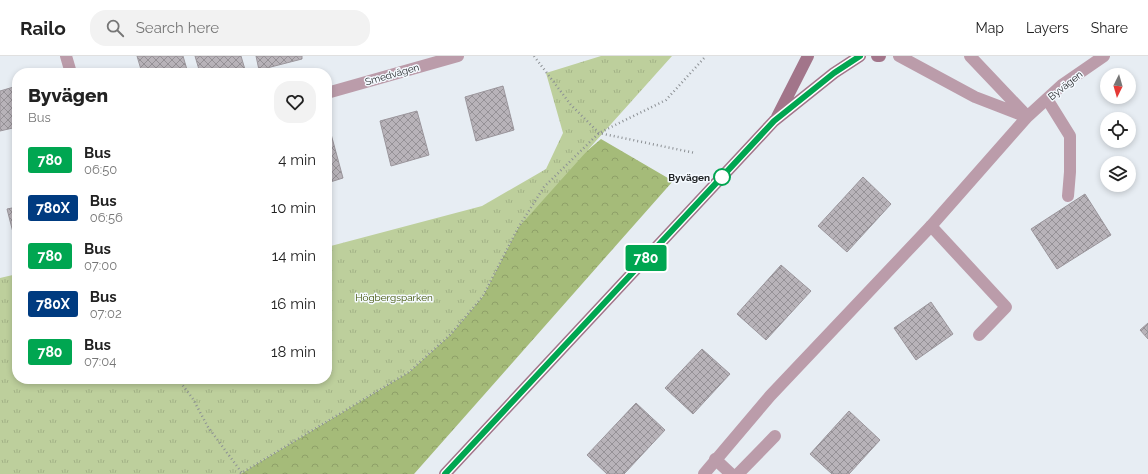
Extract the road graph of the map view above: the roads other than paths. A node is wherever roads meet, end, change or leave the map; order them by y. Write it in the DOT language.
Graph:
graph roads {
  1 [pos="66,56"];
  2 [pos="458,56"];
  3 [pos="808,56"];
  4 [pos="860,56"];
  5 [pos="877,56"];
  6 [pos="880,56"];
  7 [pos="900,56"];
  8 [pos="970,56"];
  9 [pos="1104,56"];
  10 [pos="70,68"];
  11 [pos="332,91"];
  12 [pos="1046,99"];
  13 [pos="1027,117"];
  14 [pos="774,121"];
  15 [pos="1068,196"];
  16 [pos="931,226"];
  17 [pos="979,335"];
  18 [pos="775,436"];
  19 [pos="715,459"];
  20 [pos="445,474"];
  21 [pos="704,474"];
  22 [pos="731,474"];
  23 [pos="738,474"];
  1 -- 10 [label="street"];
  2 -- 11 [label="street, Smedvägen"];
  3 -- 14 [label="main road"];
  4 -- 14 [label="main road"];
  5 -- 6 [label="main road"];
  7 -- 13 [label="street"];
  8 -- 13 [label="street"];
  9 -- 12 [label="street, Byvägen"];
  12 -- 13 [label="street, Byvägen"];
  12 -- 15 [label="street"];
  13 -- 16 [label="street, Byvägen"];
  14 -- 20 [label="main road"];
  16 -- 17 [label="street"];
  16 -- 19 [label="street, Byvägen"];
  18 -- 23 [label="street"];
  19 -- 21 [label="street, Byvägen"];
  19 -- 22 [label="street"];
}
